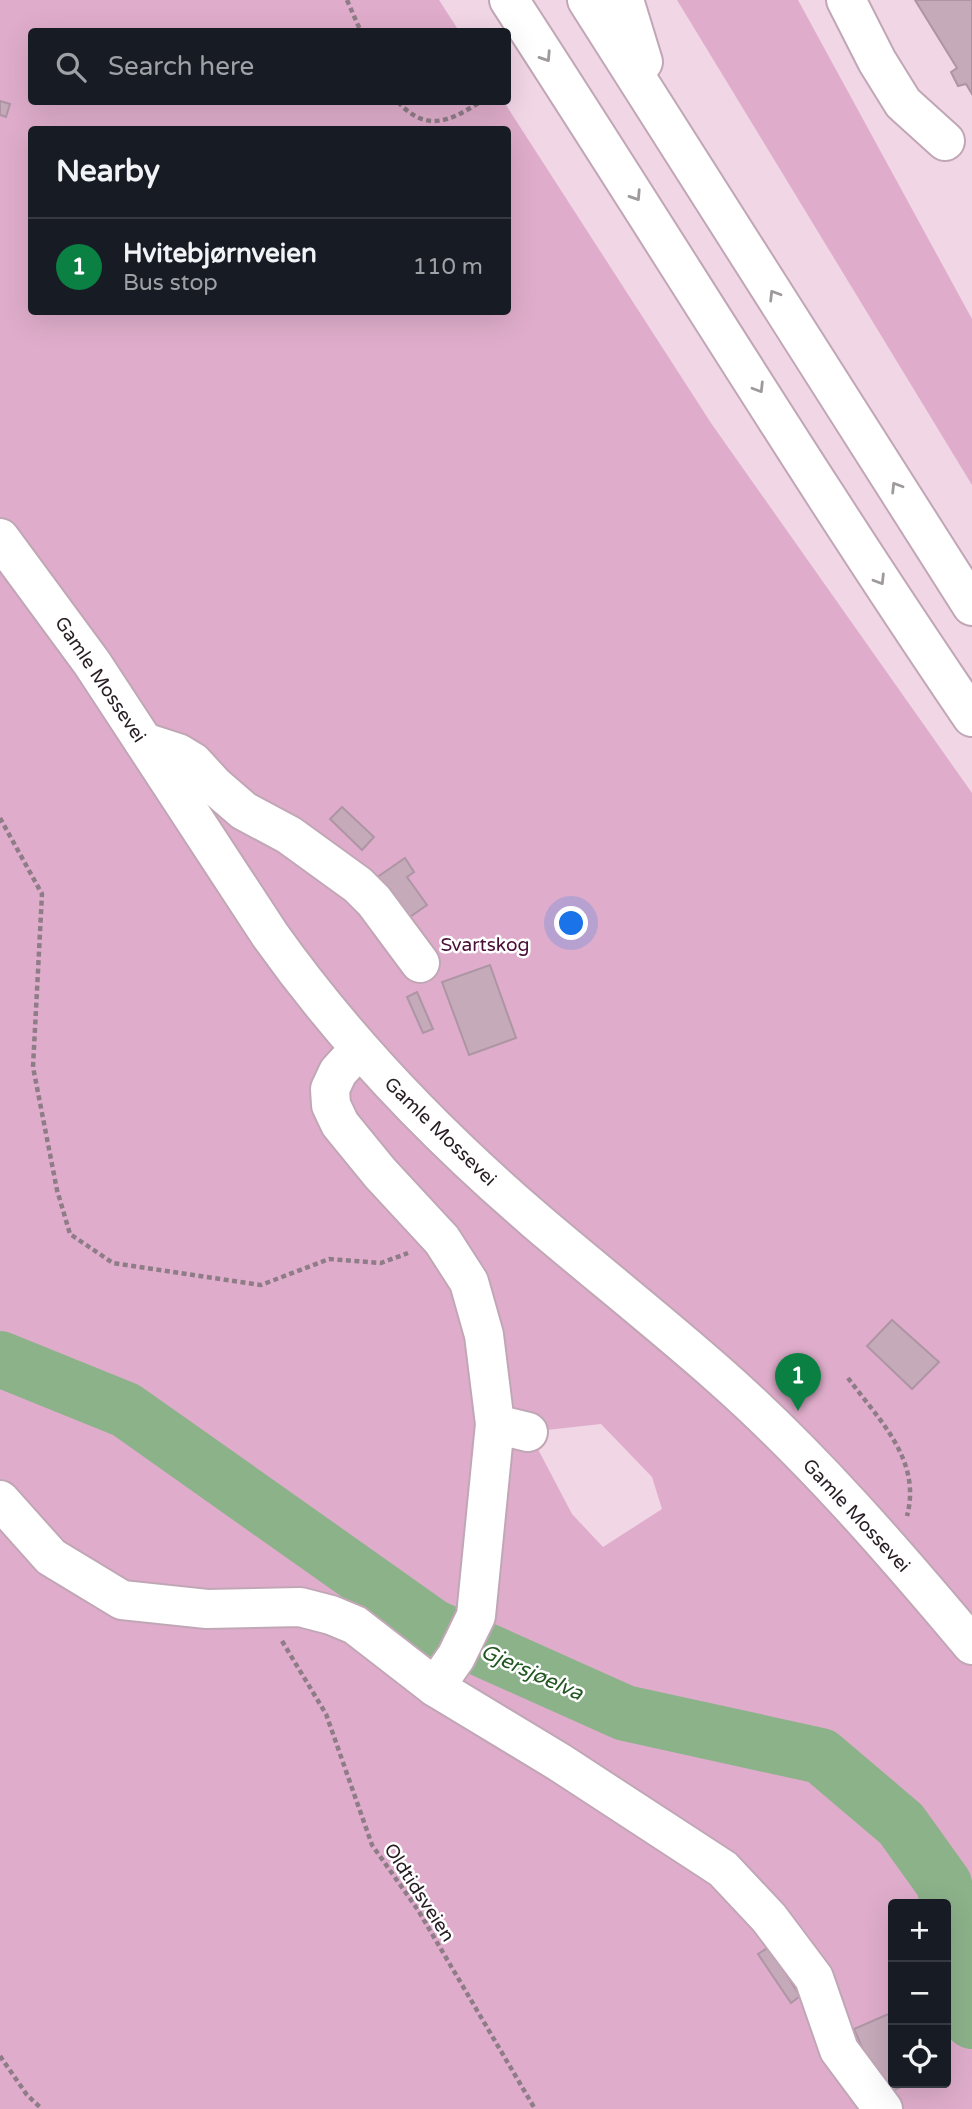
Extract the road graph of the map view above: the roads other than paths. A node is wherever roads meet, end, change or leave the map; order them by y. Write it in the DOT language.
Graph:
graph roads {
  1 [pos="509,0"];
  2 [pos="587,0"];
  3 [pos="624,0"];
  4 [pos="846,0"];
  5 [pos="657,111"];
  6 [pos="945,141"];
  7 [pos="0,538"];
  8 [pos="972,606"];
  9 [pos="972,717"];
  10 [pos="144,742"];
  11 [pos="420,963"];
  12 [pos="359,1049"];
  13 [pos="0,1500"];
  14 [pos="972,1645"];
  15 [pos="445,1672"];
  16 [pos="883,2109"];
  1 -- 9 [label="main road, one-way"];
  2 -- 5 [label="main road"];
  3 -- 5 [label="main road"];
  4 -- 6 [label="main road"];
  8 -- 5 [label="main road, one-way"];
  7 -- 10 [label="main road, Gamle Mossevei"];
  10 -- 11 [label="main road"];
  10 -- 12 [label="main road, Gamle Mossevei"];
  12 -- 14 [label="main road, Gamle Mossevei"];
  12 -- 15 [label="main road"];
  13 -- 15 [label="main road"];
  15 -- 16 [label="main road"];
}
